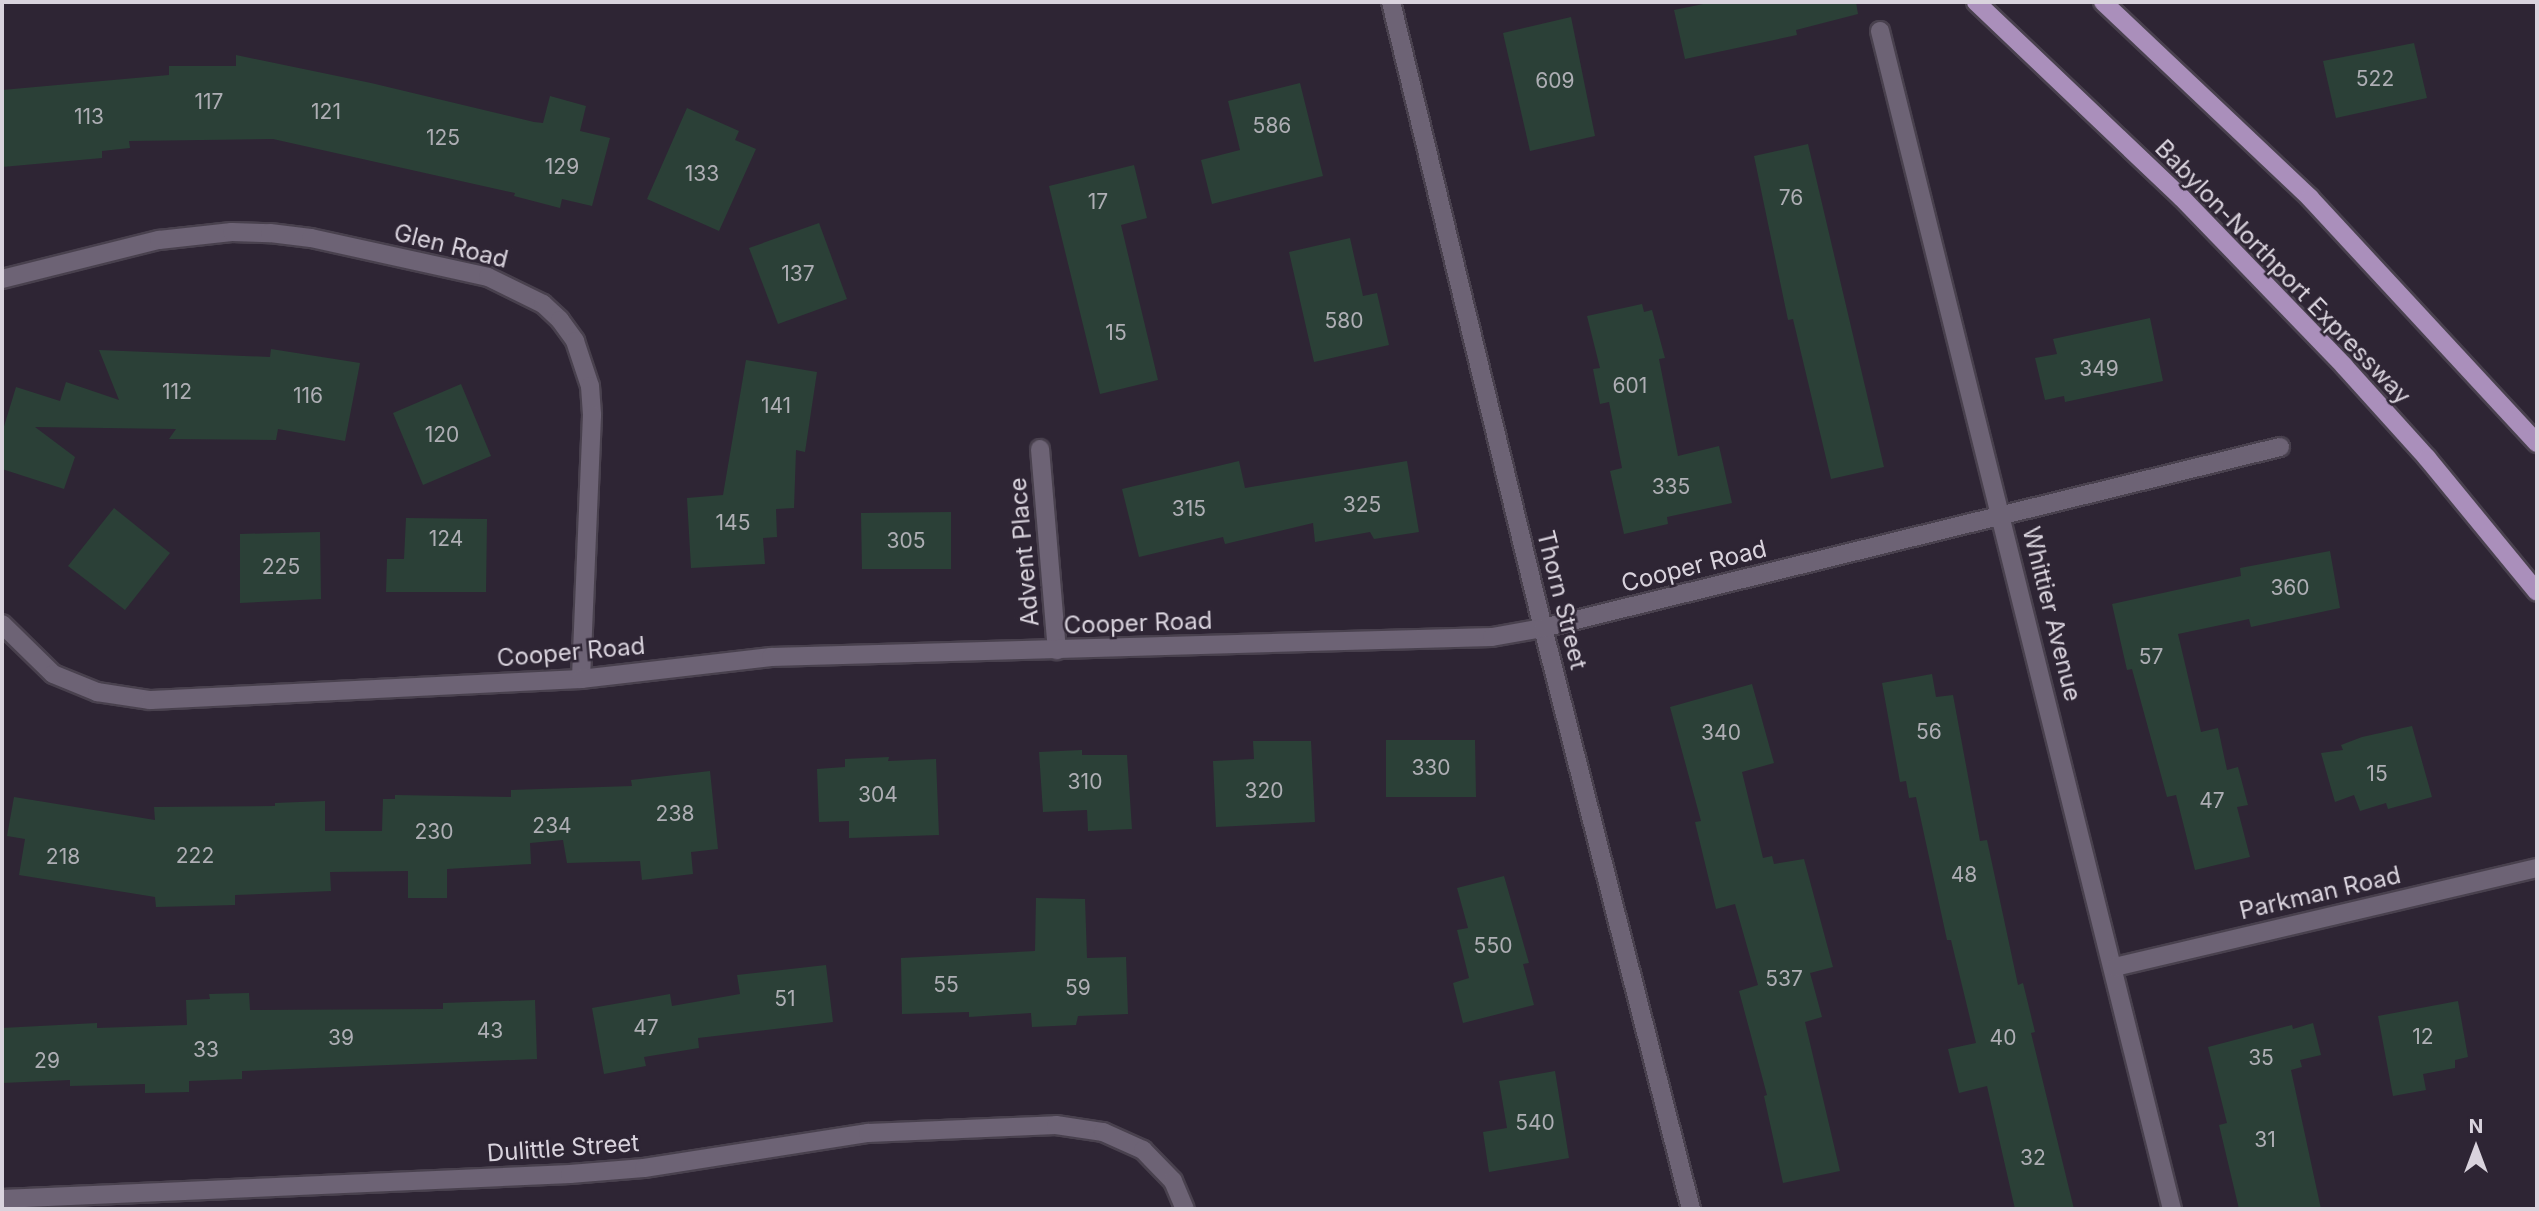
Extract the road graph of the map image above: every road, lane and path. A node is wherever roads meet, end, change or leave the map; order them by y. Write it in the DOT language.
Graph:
graph roads {
  1 [pos="1391,2"];
  2 [pos="1976,2"];
  3 [pos="2103,2"];
  4 [pos="1881,31"];
  5 [pos="2,279"];
  6 [pos="2537,443"];
  7 [pos="2280,447"];
  8 [pos="1040,449"];
  9 [pos="2002,517"];
  10 [pos="2537,592"];
  11 [pos="2,624"];
  12 [pos="1543,628"];
  13 [pos="1057,650"];
  14 [pos="581,680"];
  15 [pos="2537,868"];
  16 [pos="2115,967"];
  17 [pos="2,1199"];
  18 [pos="1185,1209"];
  19 [pos="1690,1209"];
  20 [pos="2172,1209"];
  1 -- 12 [label="street, Thorn Street"];
  2 -- 10 [label="main road, Babylon-Northport Expressway"];
  3 -- 6 [label="main road"];
  4 -- 9 [label="street, Whittier Avenue"];
  5 -- 14 [label="street, Glen Road"];
  7 -- 9 [label="street, Cooper Road"];
  8 -- 13 [label="street, Advent Place"];
  9 -- 12 [label="street, Cooper Road"];
  9 -- 16 [label="street, Whittier Avenue"];
  11 -- 14 [label="street, Cooper Road"];
  12 -- 13 [label="street, Cooper Road"];
  12 -- 19 [label="street, Thorn Street"];
  13 -- 14 [label="street, Cooper Road"];
  15 -- 16 [label="street, Parkman Road"];
  16 -- 20 [label="street, Whittier Avenue"];
  17 -- 18 [label="street, Dulittle Street"];
}
